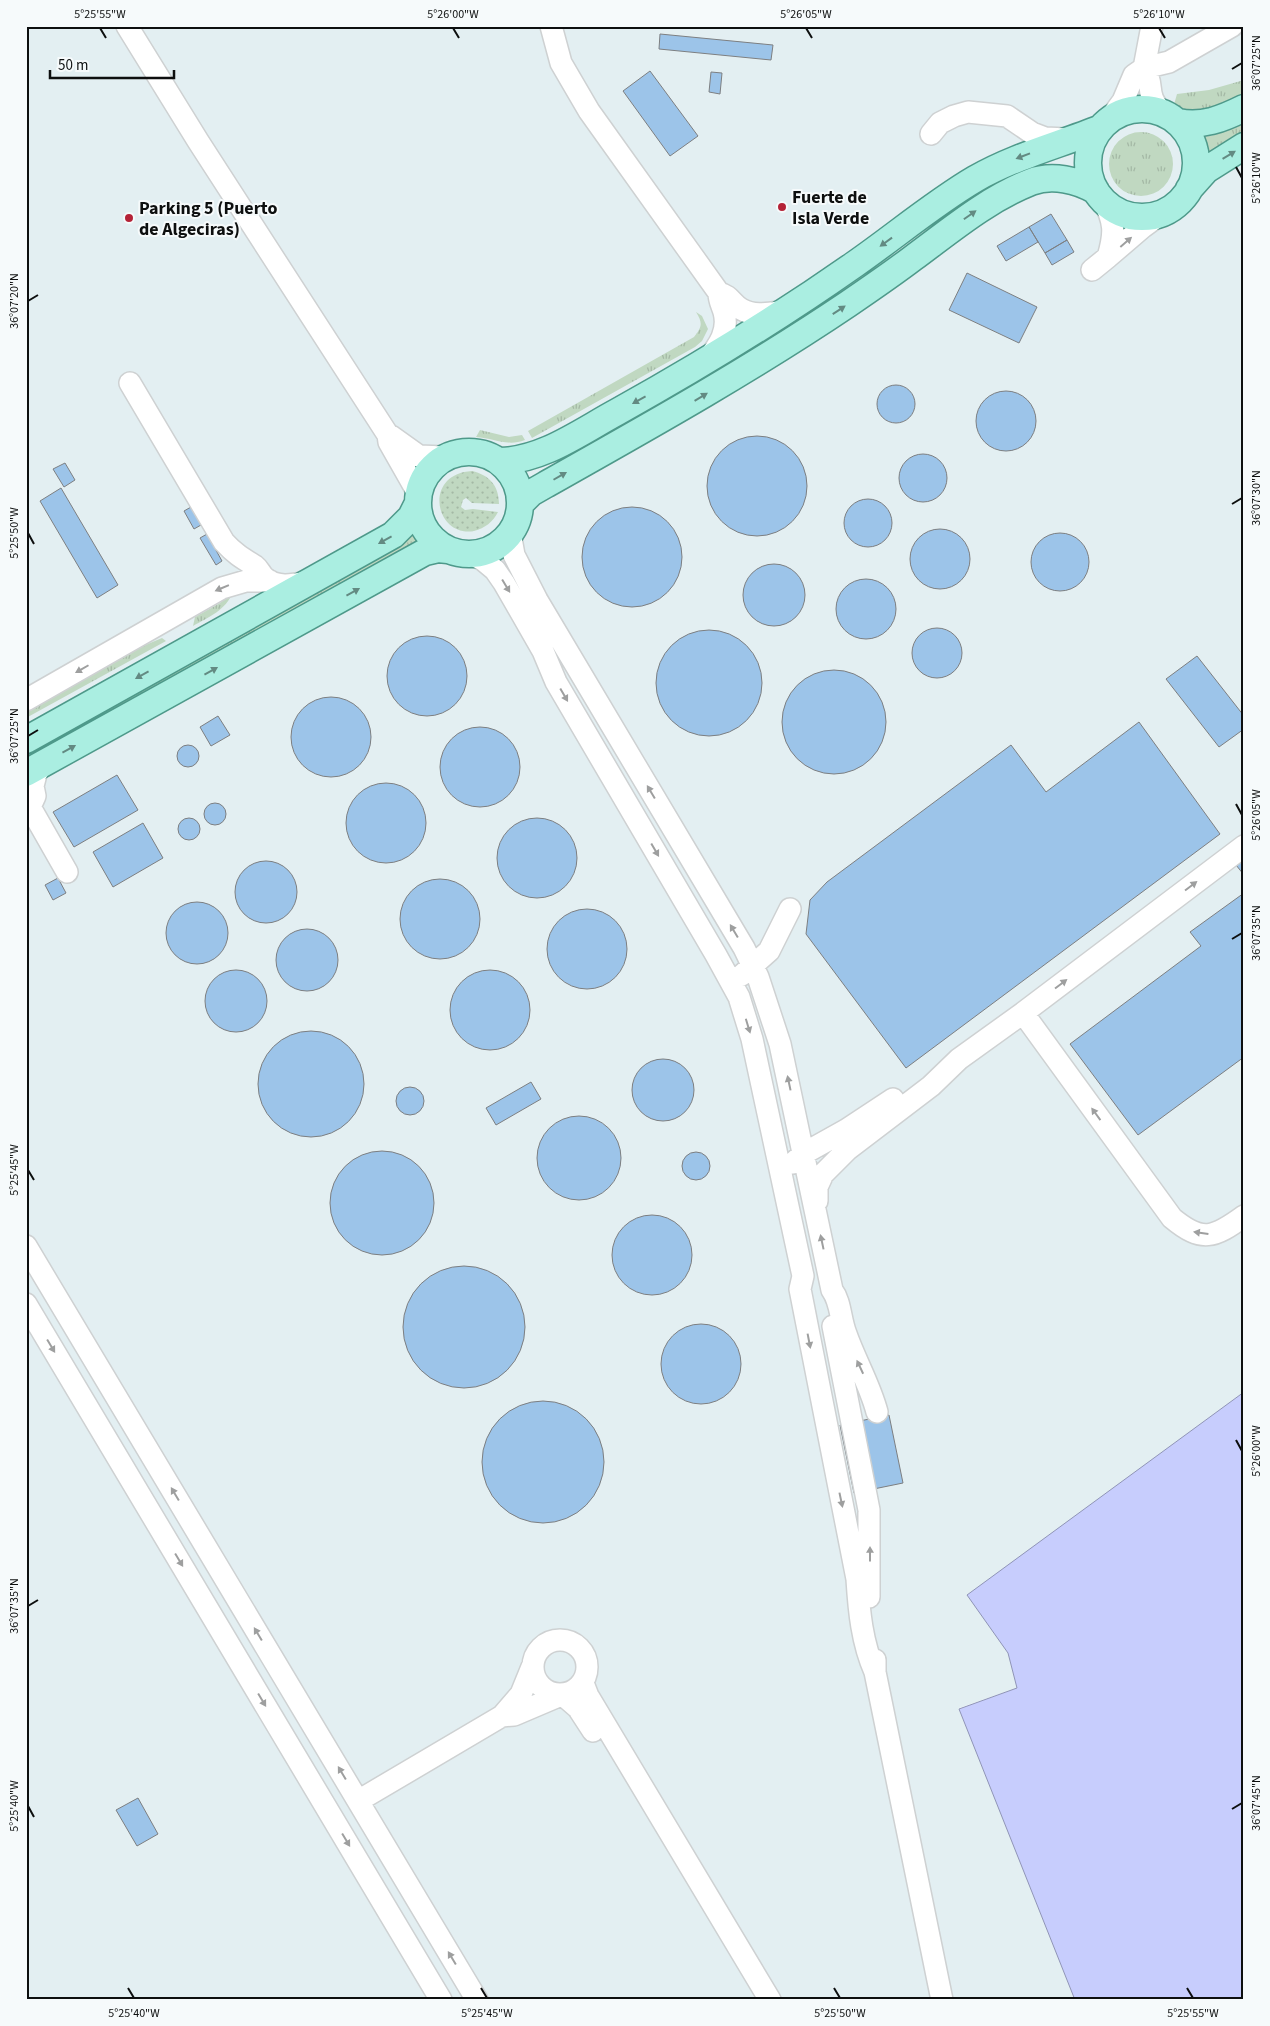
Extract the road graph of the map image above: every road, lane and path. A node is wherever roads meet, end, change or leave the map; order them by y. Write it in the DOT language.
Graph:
graph roads {
  1 [pos="127,26"];
  2 [pos="550,26"];
  3 [pos="1152,26"];
  4 [pos="1232,26"];
  5 [pos="1144,68"];
  6 [pos="1244,108"];
  7 [pos="1170,118"];
  8 [pos="1105,124"];
  9 [pos="931,134"];
  10 [pos="1068,140"];
  11 [pos="1244,146"];
  12 [pos="1189,188"];
  13 [pos="1099,195"];
  14 [pos="1165,211"];
  15 [pos="719,293"];
  16 [pos="785,311"];
  17 [pos="706,360"];
  18 [pos="130,383"];
  19 [pos="388,435"];
  20 [pos="445,457"];
  21 [pos="500,461"];
  22 [pos="418,499"];
  23 [pos="520,504"];
  24 [pos="510,533"];
  25 [pos="459,552"];
  26 [pos="245,571"];
  27 [pos="307,582"];
  28 [pos="242,619"];
  29 [pos="26,700"];
  30 [pos="26,740"];
  31 [pos="34,769"];
  32 [pos="28,807"];
  33 [pos="1244,846"];
  34 [pos="68,872"];
  35 [pos="790,909"];
  36 [pos="753,966"];
  37 [pos="731,981"];
  38 [pos="1023,1014"];
  39 [pos="866,1127"];
  40 [pos="798,1130"];
  41 [pos="792,1168"];
  42 [pos="1244,1216"];
  43 [pos="817,1218"];
  44 [pos="26,1246"];
  45 [pos="803,1276"];
  46 [pos="832,1290"];
  47 [pos="26,1304"];
  48 [pos="839,1360"];
  49 [pos="532,1667"];
  50 [pos="875,1672"];
  51 [pos="583,1683"];
  52 [pos="562,1695"];
  53 [pos="502,1716"];
  54 [pos="358,1802"];
  55 [pos="441,2000"];
  56 [pos="477,2000"];
  57 [pos="754,2000"];
  58 [pos="770,2000"];
  59 [pos="942,2000"];
  1 -- 19 [label="street"];
  2 -- 15 [label="street"];
  3 -- 5 [label="street"];
  4 -- 5 [label="street"];
  5 -- 7 [label="street"];
  5 -- 8 [label="street"];
  6 -- 7 [label="main road"];
  7 -- 8 [label="main road"];
  7 -- 12 [label="main road"];
  8 -- 10 [label="main road"];
  8 -- 13 [label="main road"];
  9 -- 10 [label="street"];
  10 -- 16 [label="main road, one-way"];
  12 -- 11 [label="main road, one-way"];
  12 -- 14 [label="main road"];
  13 -- 14 [label="main road"];
  13 -- 14 [label="street, one-way"];
  23 -- 13 [label="main road, one-way"];
  15 -- 16 [label="street"];
  15 -- 17 [label="street"];
  16 -- 17 [label="main road"];
  17 -- 21 [label="main road, one-way"];
  18 -- 26 [label="street"];
  19 -- 20 [label="street"];
  19 -- 22 [label="street"];
  20 -- 21 [label="main road"];
  20 -- 22 [label="main road"];
  21 -- 23 [label="main road"];
  22 -- 25 [label="main road"];
  22 -- 27 [label="main road, one-way"];
  23 -- 24 [label="main road"];
  24 -- 25 [label="main road"];
  36 -- 24 [label="street, one-way"];
  31 -- 25 [label="main road, one-way"];
  25 -- 37 [label="street, one-way"];
  26 -- 27 [label="street"];
  26 -- 28 [label="street"];
  26 -- 29 [label="street, one-way"];
  27 -- 28 [label="main road"];
  28 -- 30 [label="main road, one-way"];
  31 -- 32 [label="street"];
  32 -- 34 [label="street"];
  38 -- 33 [label="street, one-way"];
  35 -- 36 [label="street"];
  36 -- 37 [label="street"];
  40 -- 36 [label="street, one-way"];
  37 -- 41 [label="street, one-way"];
  38 -- 39 [label="street"];
  42 -- 38 [label="street, one-way"];
  39 -- 40 [label="street"];
  39 -- 41 [label="street"];
  39 -- 43 [label="street"];
  40 -- 41 [label="street"];
  41 -- 43 [label="street"];
  41 -- 45 [label="street"];
  46 -- 43 [label="street, one-way"];
  54 -- 44 [label="street, one-way"];
  45 -- 48 [label="street"];
  45 -- 50 [label="street, one-way"];
  46 -- 48 [label="street"];
  48 -- 46 [label="street, one-way"];
  47 -- 55 [label="street, one-way"];
  50 -- 48 [label="street, one-way"];
  49 -- 51 [label="street"];
  49 -- 52 [label="street"];
  49 -- 53 [label="street"];
  50 -- 59 [label="street"];
  51 -- 52 [label="street"];
  51 -- 58 [label="street"];
  52 -- 53 [label="street"];
  52 -- 57 [label="street"];
  53 -- 54 [label="street"];
  56 -- 54 [label="street, one-way"];
}
